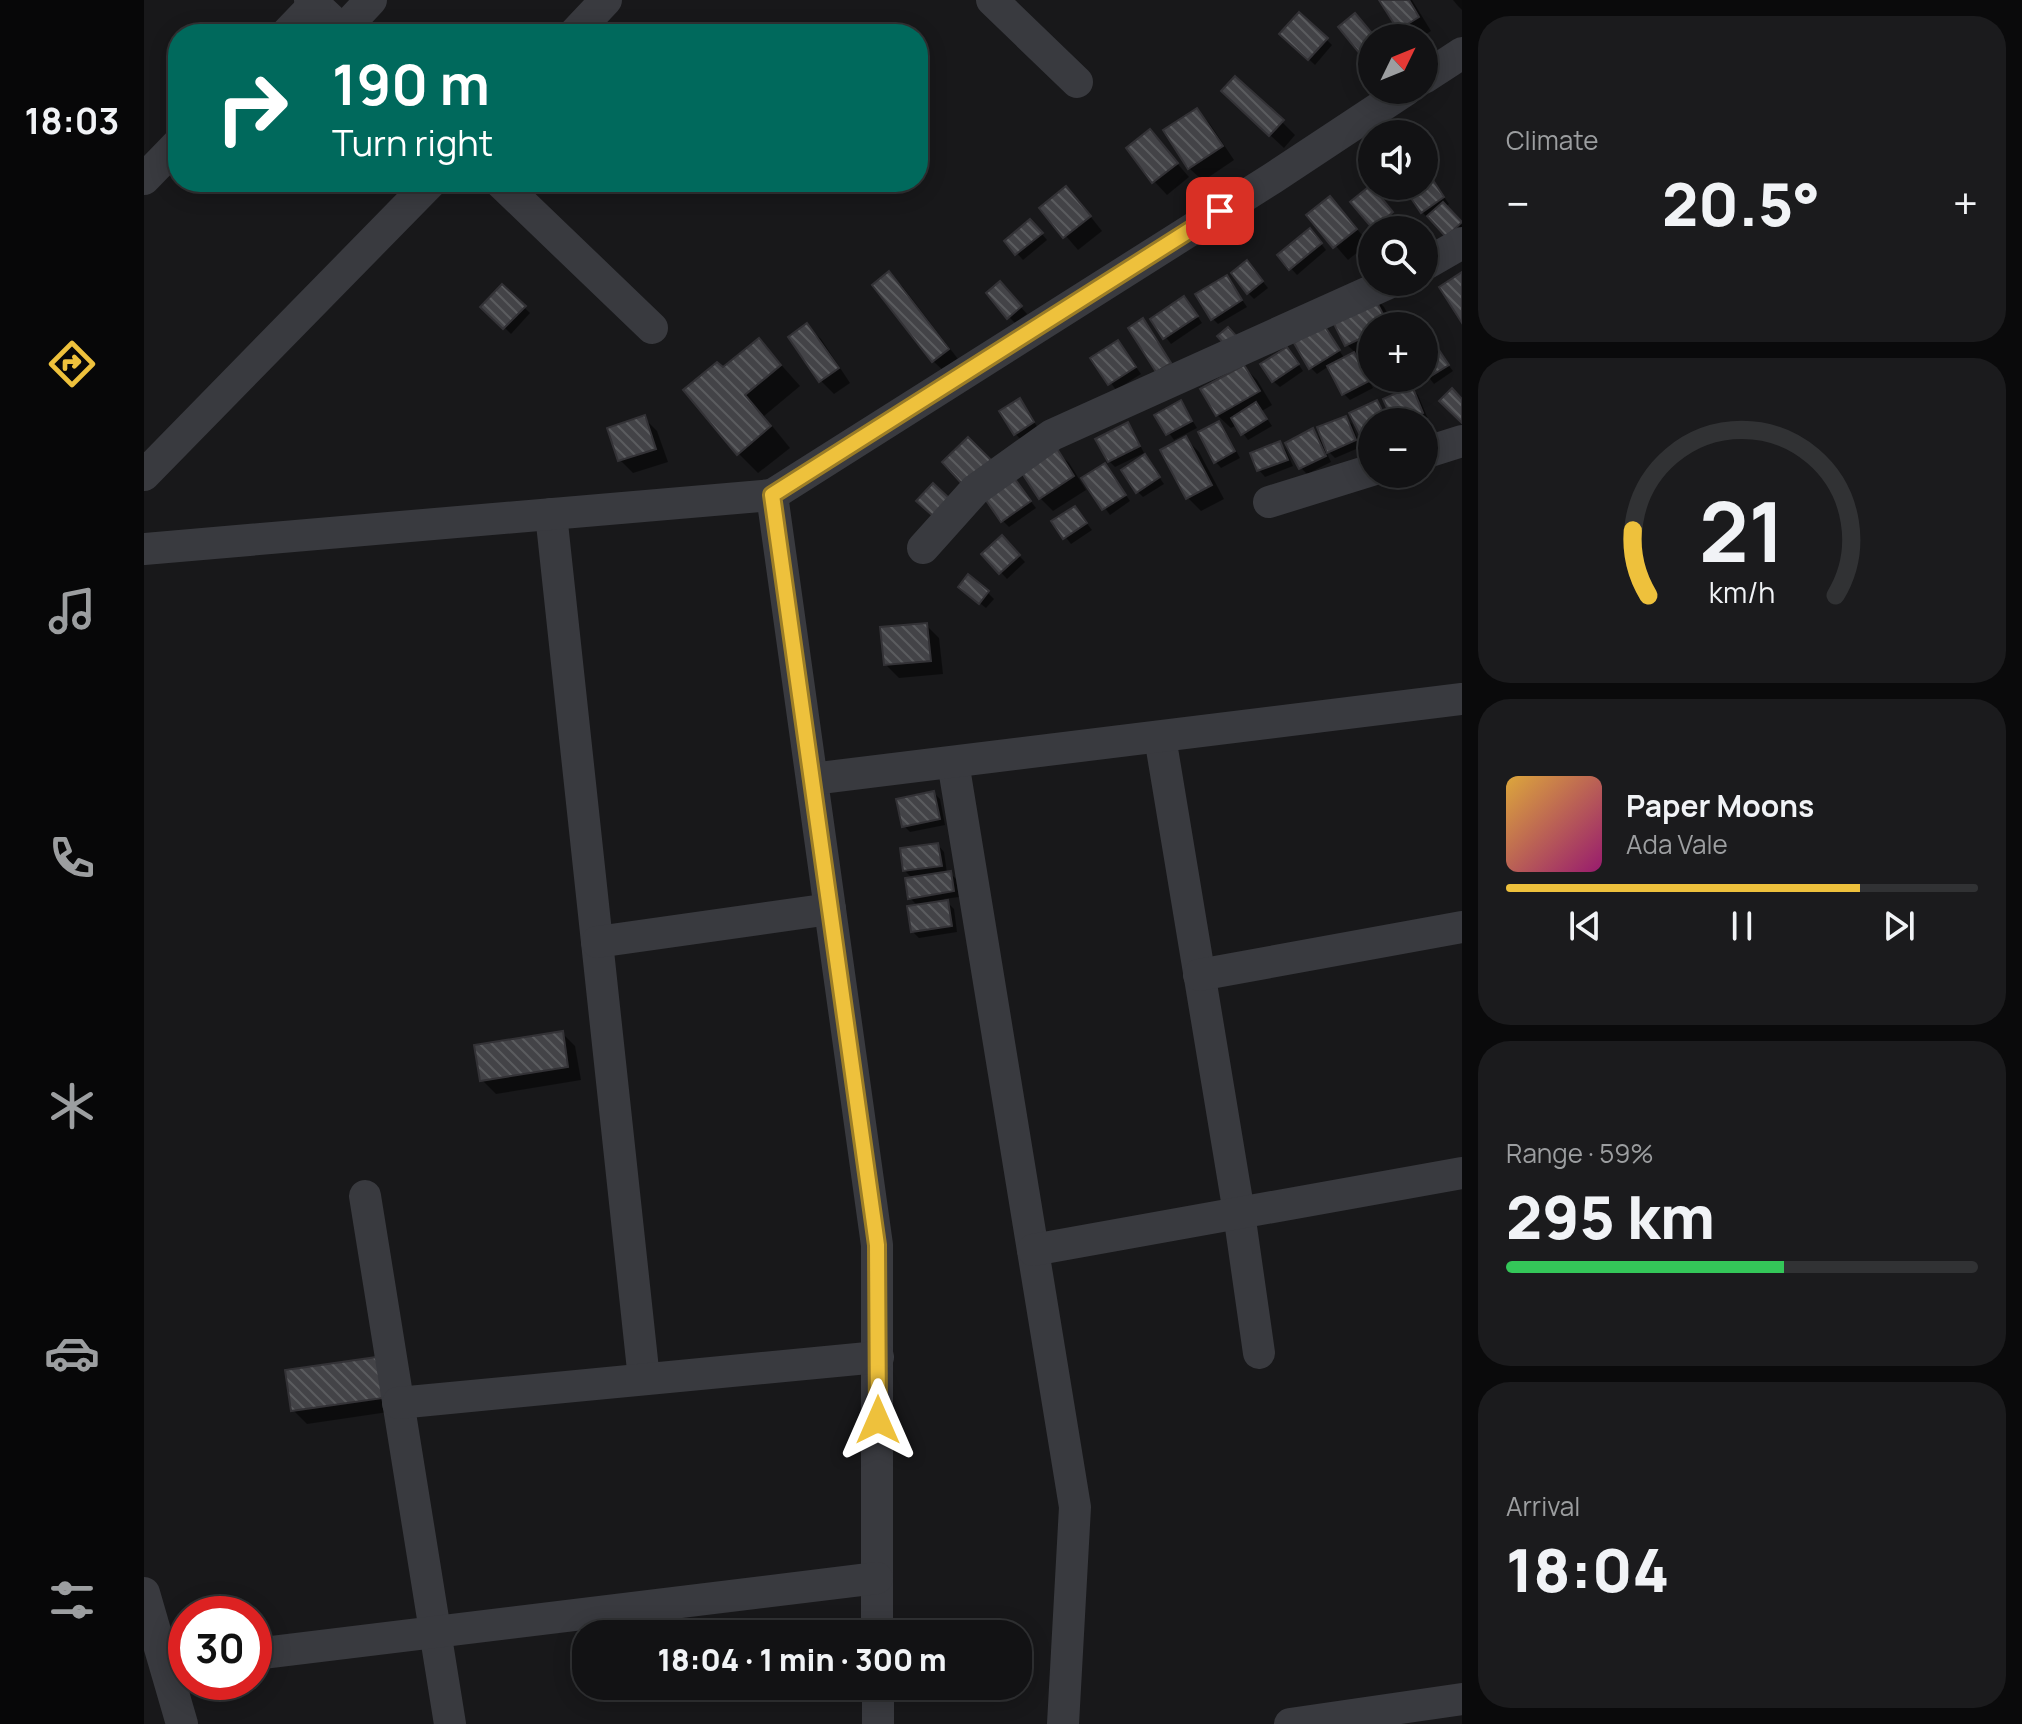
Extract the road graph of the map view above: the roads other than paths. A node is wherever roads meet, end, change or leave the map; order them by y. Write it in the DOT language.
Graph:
graph roads {
  1 [pos="371,0"];
  2 [pos="606,0"];
  3 [pos="992,0"];
  4 [pos="312,2"];
  5 [pos="294,24"];
  6 [pos="335,24"];
  7 [pos="351,24"];
  8 [pos="583,24"];
  9 [pos="1462,53"];
  10 [pos="1438,69"];
  11 [pos="1077,82"];
  12 [pos="1385,104"];
  13 [pos="168,154"];
  14 [pos="144,179"];
  15 [pos="421,192"];
  16 [pos="510,192"];
  17 [pos="1462,243"];
  18 [pos="1438,257"];
  19 [pos="1360,296"];
  20 [pos="652,328"];
  21 [pos="1462,441"];
  22 [pos="1438,449"];
  23 [pos="1358,474"];
  24 [pos="144,475"];
  25 [pos="772,495"];
  26 [pos="1269,502"];
  27 [pos="551,514"];
  28 [pos="923,548"];
  29 [pos="144,549"];
  30 [pos="1462,699"];
  31 [pos="1160,737"];
  32 [pos="953,762"];
  33 [pos="812,779"];
  34 [pos="830,909"];
  35 [pos="1462,927"];
  36 [pos="597,942"];
  37 [pos="1199,975"];
  38 [pos="1462,1173"];
  39 [pos="365,1196"];
  40 [pos="1239,1213"];
  41 [pos="1033,1250"];
  42 [pos="1259,1353"];
  43 [pos="878,1357"];
  44 [pos="644,1379"];
  45 [pos="398,1403"];
  46 [pos="877,1578"];
  47 [pos="144,1593"];
  48 [pos="877,1620"];
  49 [pos="434,1632"];
  50 [pos="168,1647"];
  51 [pos="272,1652"];
  52 [pos="1462,1699"];
  53 [pos="179,1700"];
  54 [pos="878,1700"];
  55 [pos="182,1724"];
  56 [pos="450,1724"];
  57 [pos="878,1724"];
  58 [pos="1063,1724"];
  59 [pos="1290,1724"];
  1 -- 7 [label="street"];
  2 -- 8 [label="street"];
  3 -- 11 [label="street"];
  4 -- 5 [label="street"];
  4 -- 6 [label="street"];
  9 -- 10 [label="street"];
  12 -- 25 [label="street"];
  13 -- 14 [label="street"];
  15 -- 24 [label="street"];
  16 -- 20 [label="street"];
  17 -- 18 [label="street"];
  19 -- 28 [label="street"];
  21 -- 22 [label="street"];
  23 -- 26 [label="street"];
  25 -- 27 [label="street"];
  25 -- 33 [label="street"];
  27 -- 29 [label="street"];
  27 -- 36 [label="street"];
  30 -- 31 [label="street"];
  31 -- 32 [label="street"];
  31 -- 37 [label="street"];
  32 -- 33 [label="street"];
  32 -- 41 [label="street"];
  33 -- 34 [label="street"];
  34 -- 36 [label="street"];
  34 -- 43 [label="street"];
  35 -- 37 [label="street"];
  36 -- 44 [label="street"];
  37 -- 40 [label="street"];
  38 -- 40 [label="street"];
  39 -- 45 [label="street"];
  40 -- 41 [label="street"];
  40 -- 42 [label="street"];
  41 -- 58 [label="street"];
  43 -- 44 [label="street"];
  43 -- 46 [label="street"];
  44 -- 45 [label="street"];
  45 -- 49 [label="street"];
  46 -- 48 [label="street"];
  46 -- 49 [label="street"];
  47 -- 50 [label="street"];
  49 -- 51 [label="street"];
  49 -- 56 [label="street"];
  52 -- 59 [label="street"];
  53 -- 55 [label="street"];
  54 -- 57 [label="street"];
}
